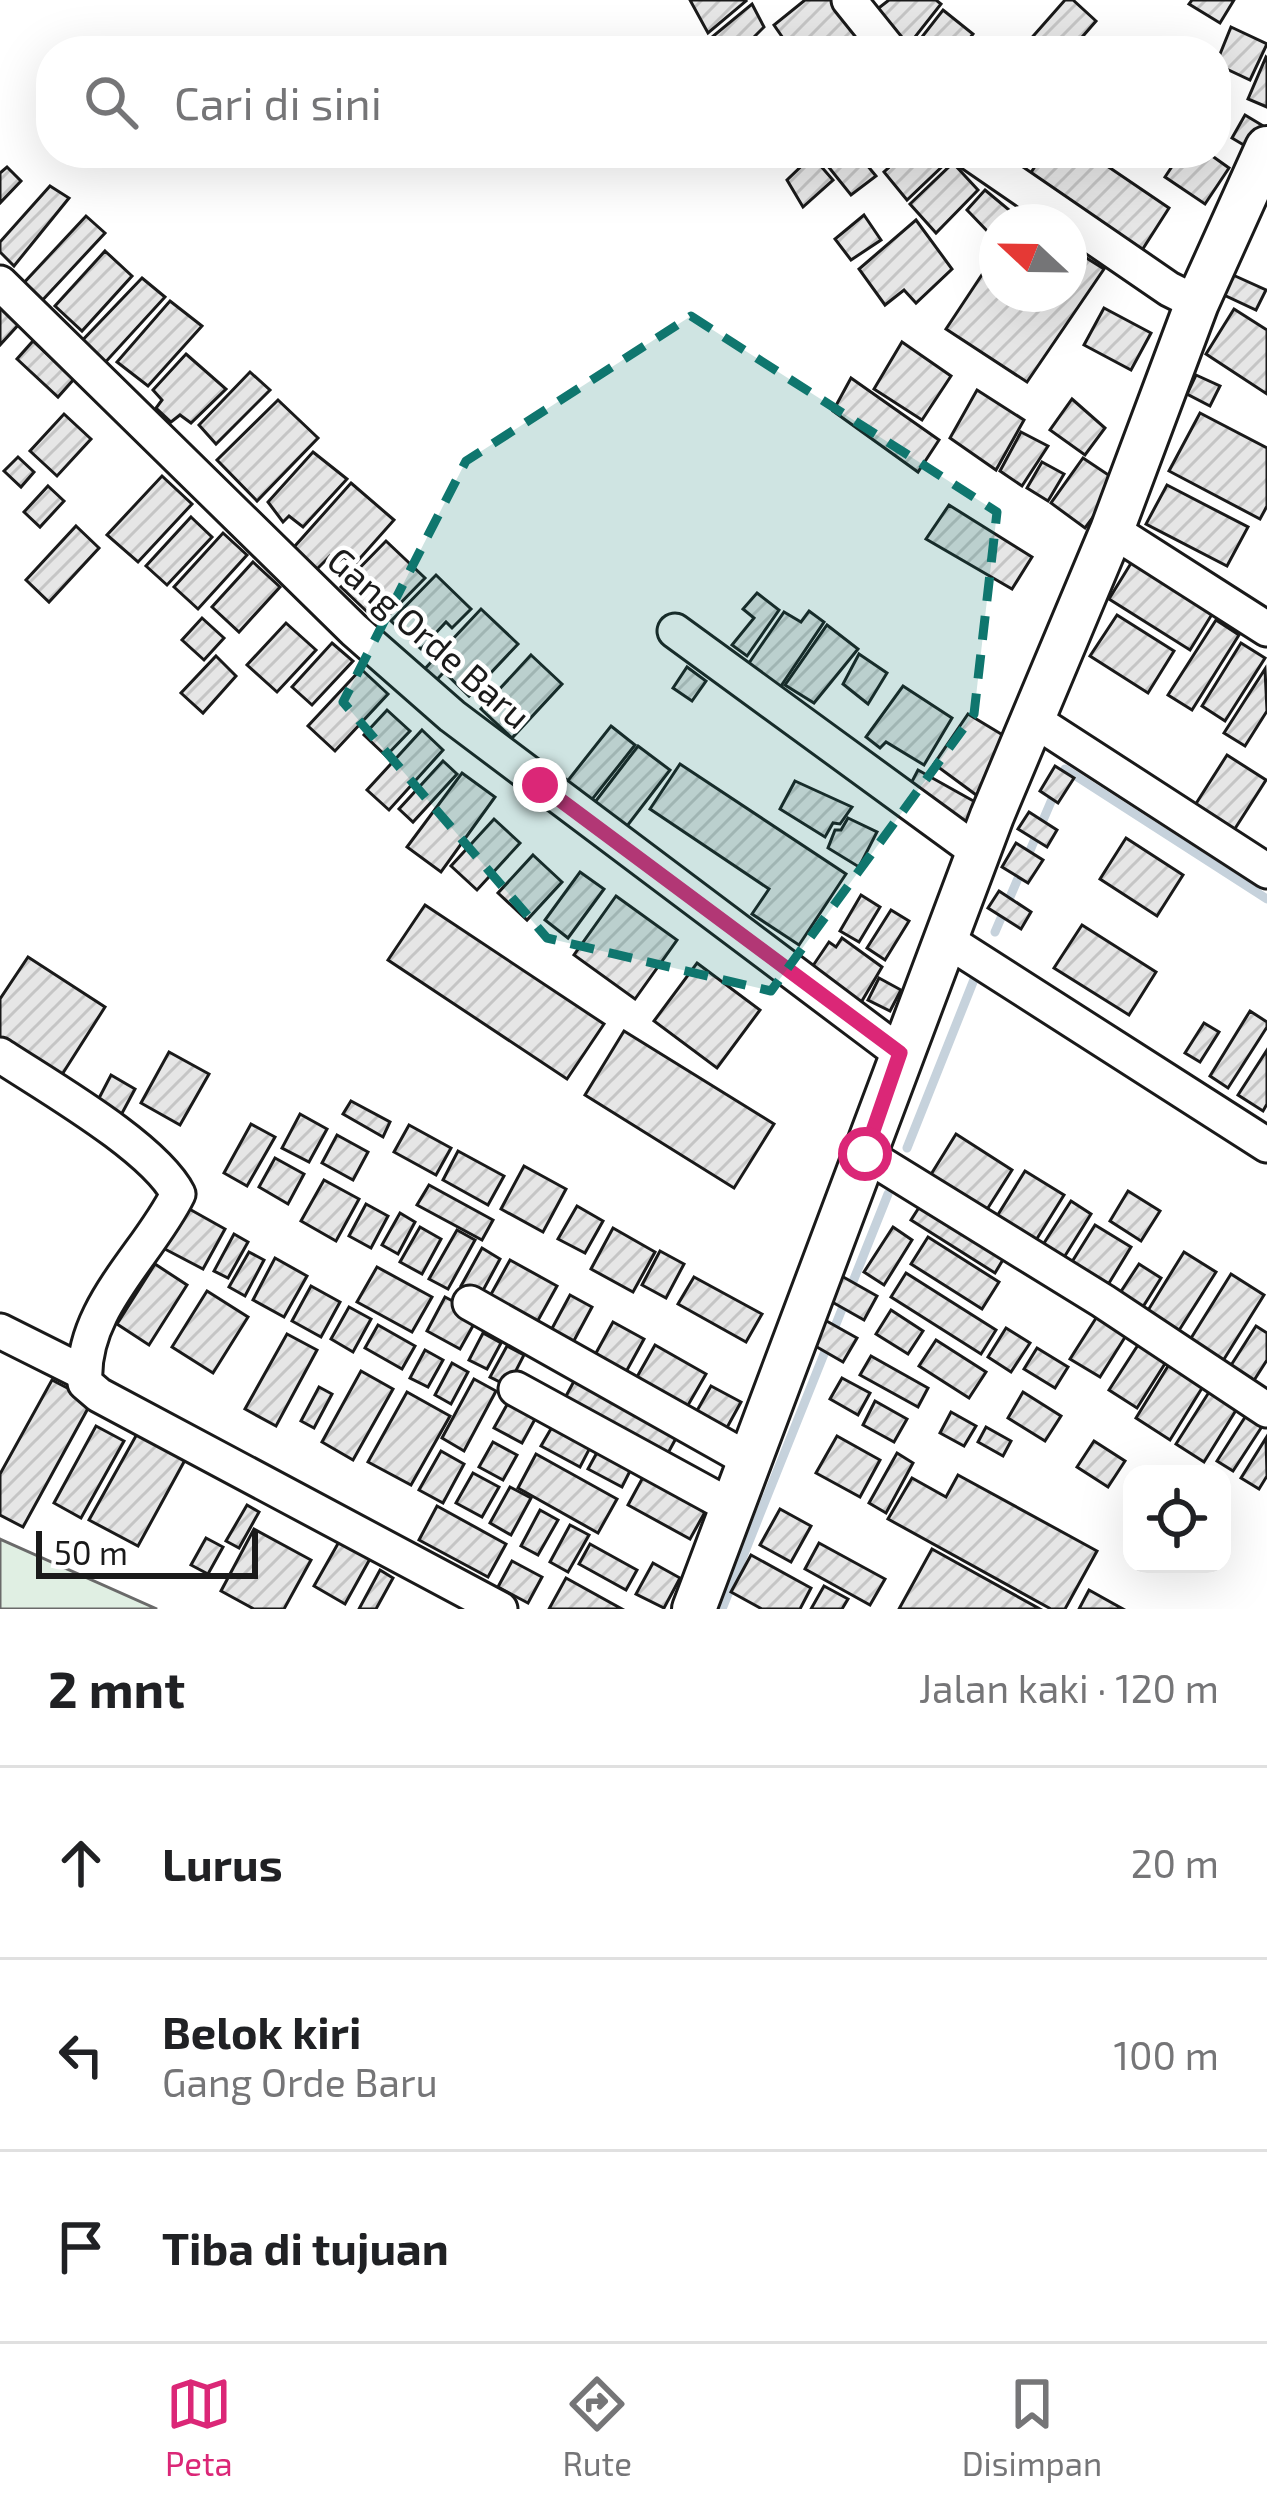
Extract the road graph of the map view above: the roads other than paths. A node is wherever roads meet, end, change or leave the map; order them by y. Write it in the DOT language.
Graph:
graph roads {
  1 [pos="849,0"];
  2 [pos="878,36"];
  3 [pos="1267,148"];
  4 [pos="993,168"];
  5 [pos="0,283"];
  6 [pos="1183,296"];
  7 [pos="1112,530"];
  8 [pos="1267,629"];
  9 [pos="675,631"];
  10 [pos="1034,720"];
  11 [pos="979,853"];
  12 [pos="1267,871"];
  13 [pos="945,939"];
  14 [pos="900,1053"];
  15 [pos="0,1055"];
  16 [pos="1267,1145"];
  17 [pos="865,1154"];
  18 [pos="470,1304"];
  19 [pos="0,1331"];
  20 [pos="85,1373"];
  21 [pos="516,1389"];
  22 [pos="1267,1410"];
  23 [pos="749,1460"];
  24 [pos="733,1507"];
  25 [pos="500,1609"];
  26 [pos="694,1609"];
  1 -- 2 [label="street"];
  3 -- 6 [label="main road"];
  4 -- 6 [label="street"];
  5 -- 14 [label="street, Gang Orde Baru"];
  6 -- 7 [label="main road"];
  7 -- 8 [label="street"];
  7 -- 10 [label="main road"];
  9 -- 11 [label="street"];
  10 -- 11 [label="main road"];
  10 -- 12 [label="street"];
  11 -- 13 [label="main road"];
  13 -- 14 [label="main road"];
  13 -- 16 [label="street"];
  14 -- 17 [label="main road"];
  15 -- 20 [label="street"];
  17 -- 22 [label="street"];
  17 -- 23 [label="main road"];
  18 -- 23 [label="street"];
  19 -- 20 [label="street"];
  20 -- 25 [label="street"];
  21 -- 24 [label="street"];
  23 -- 24 [label="main road"];
  24 -- 26 [label="main road"];
}
